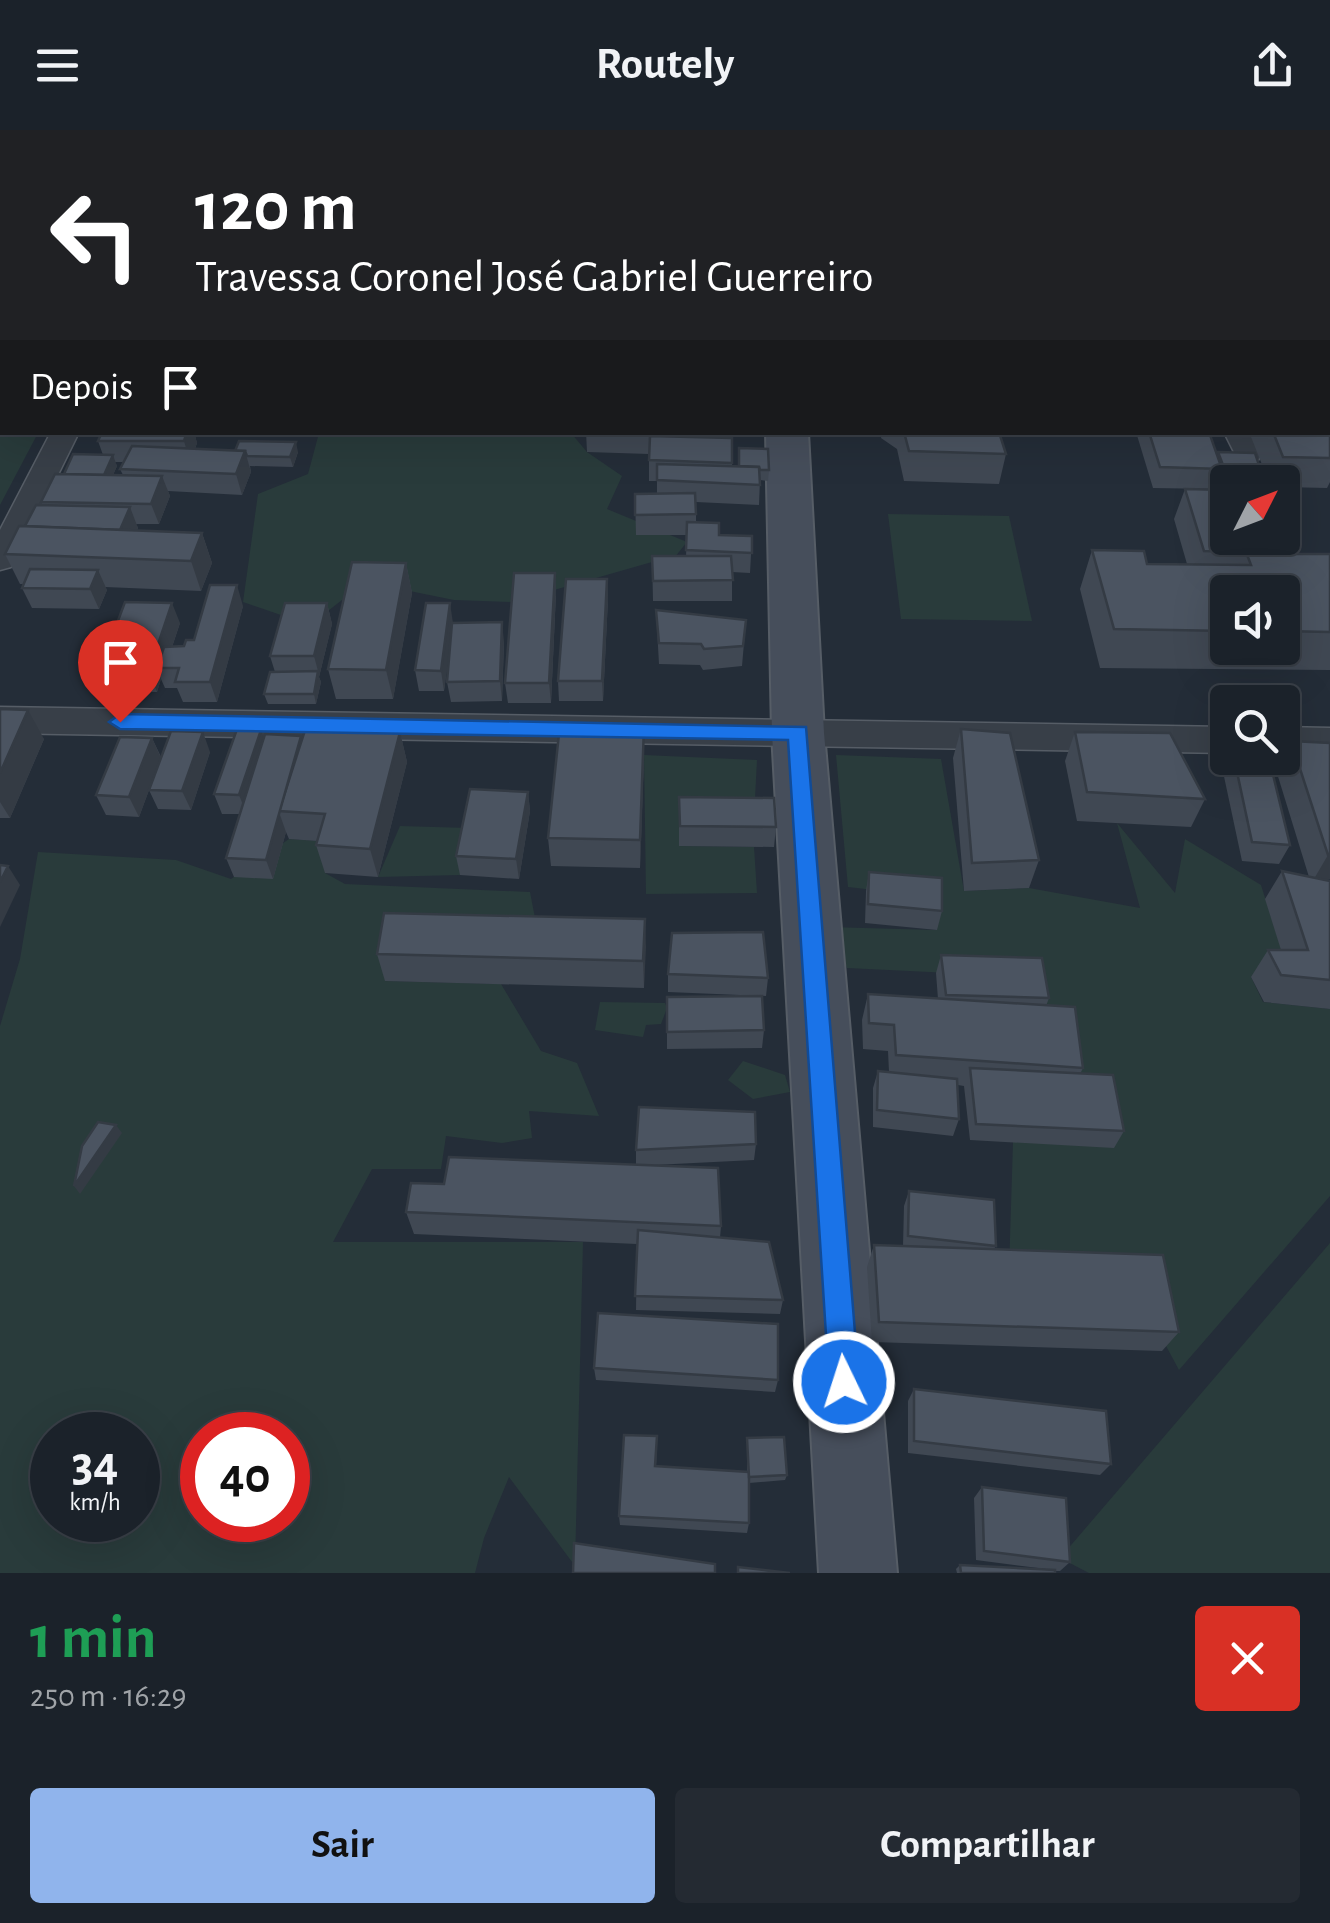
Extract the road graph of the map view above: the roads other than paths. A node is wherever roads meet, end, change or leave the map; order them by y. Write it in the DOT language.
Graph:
graph roads {
  1 [pos="62,435"];
  2 [pos="787,435"];
  3 [pos="0,560"];
  4 [pos="0,720"];
  5 [pos="798,733"];
  6 [pos="1210,740"];
  7 [pos="1300,740"];
  8 [pos="1330,741"];
  9 [pos="858,1573"];
  1 -- 3 [label="street"];
  2 -- 5 [label="street"];
  4 -- 5 [label="street"];
  5 -- 6 [label="street"];
  5 -- 9 [label="street"];
  7 -- 8 [label="street"];
}
